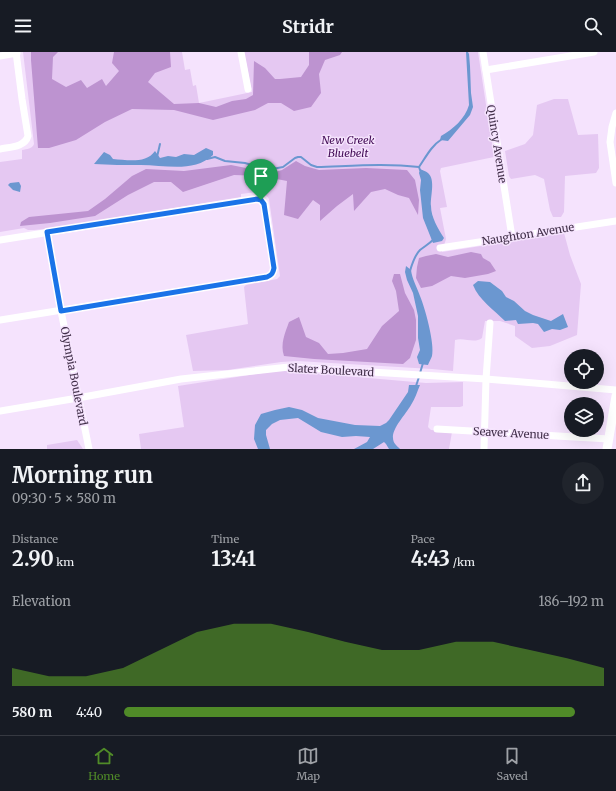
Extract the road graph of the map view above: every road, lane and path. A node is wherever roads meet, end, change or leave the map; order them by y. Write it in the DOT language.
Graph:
graph roads {
  1 [pos="241,52"];
  2 [pos="483,52"];
  3 [pos="594,52"];
  4 [pos="16,53"];
  5 [pos="0,56"];
  6 [pos="486,70"];
  7 [pos="248,89"];
  8 [pos="616,113"];
  9 [pos="0,148"];
  10 [pos="616,183"];
  11 [pos="616,221"];
  12 [pos="47,232"];
  13 [pos="512,237"];
  14 [pos="0,240"];
  15 [pos="440,248"];
  16 [pos="61,311"];
  17 [pos="0,320"];
  18 [pos="490,323"];
  19 [pos="486,379"];
  20 [pos="616,390"];
  21 [pos="616,396"];
  22 [pos="78,398"];
  23 [pos="0,411"];
  24 [pos="437,429"];
  25 [pos="485,432"];
  26 [pos="609,439"];
  27 [pos="89,449"];
  28 [pos="484,449"];
  29 [pos="607,449"];
  1 -- 7 [label="street"];
  2 -- 6 [label="street, Quincy Avenue"];
  3 -- 6 [label="street"];
  4 -- 5 [label="street"];
  4 -- 9 [label="street"];
  6 -- 13 [label="street, Quincy Avenue"];
  8 -- 10 [label="street"];
  11 -- 13 [label="street, Naughton Avenue"];
  12 -- 14 [label="street"];
  12 -- 16 [label="street, Olympia Boulevard"];
  12 -- 16 [label="street"];
  13 -- 15 [label="street, Naughton Avenue"];
  16 -- 17 [label="street"];
  16 -- 22 [label="street, Olympia Boulevard"];
  18 -- 19 [label="street"];
  19 -- 20 [label="street, Slater Boulevard"];
  19 -- 22 [label="street, Slater Boulevard"];
  19 -- 25 [label="street"];
  21 -- 26 [label="main road"];
  22 -- 23 [label="street, Slater Boulevard"];
  22 -- 27 [label="street, Olympia Boulevard"];
  24 -- 25 [label="street, Seaver Avenue"];
  25 -- 26 [label="street, Seaver Avenue"];
  25 -- 28 [label="street"];
  26 -- 29 [label="main road"];
}
